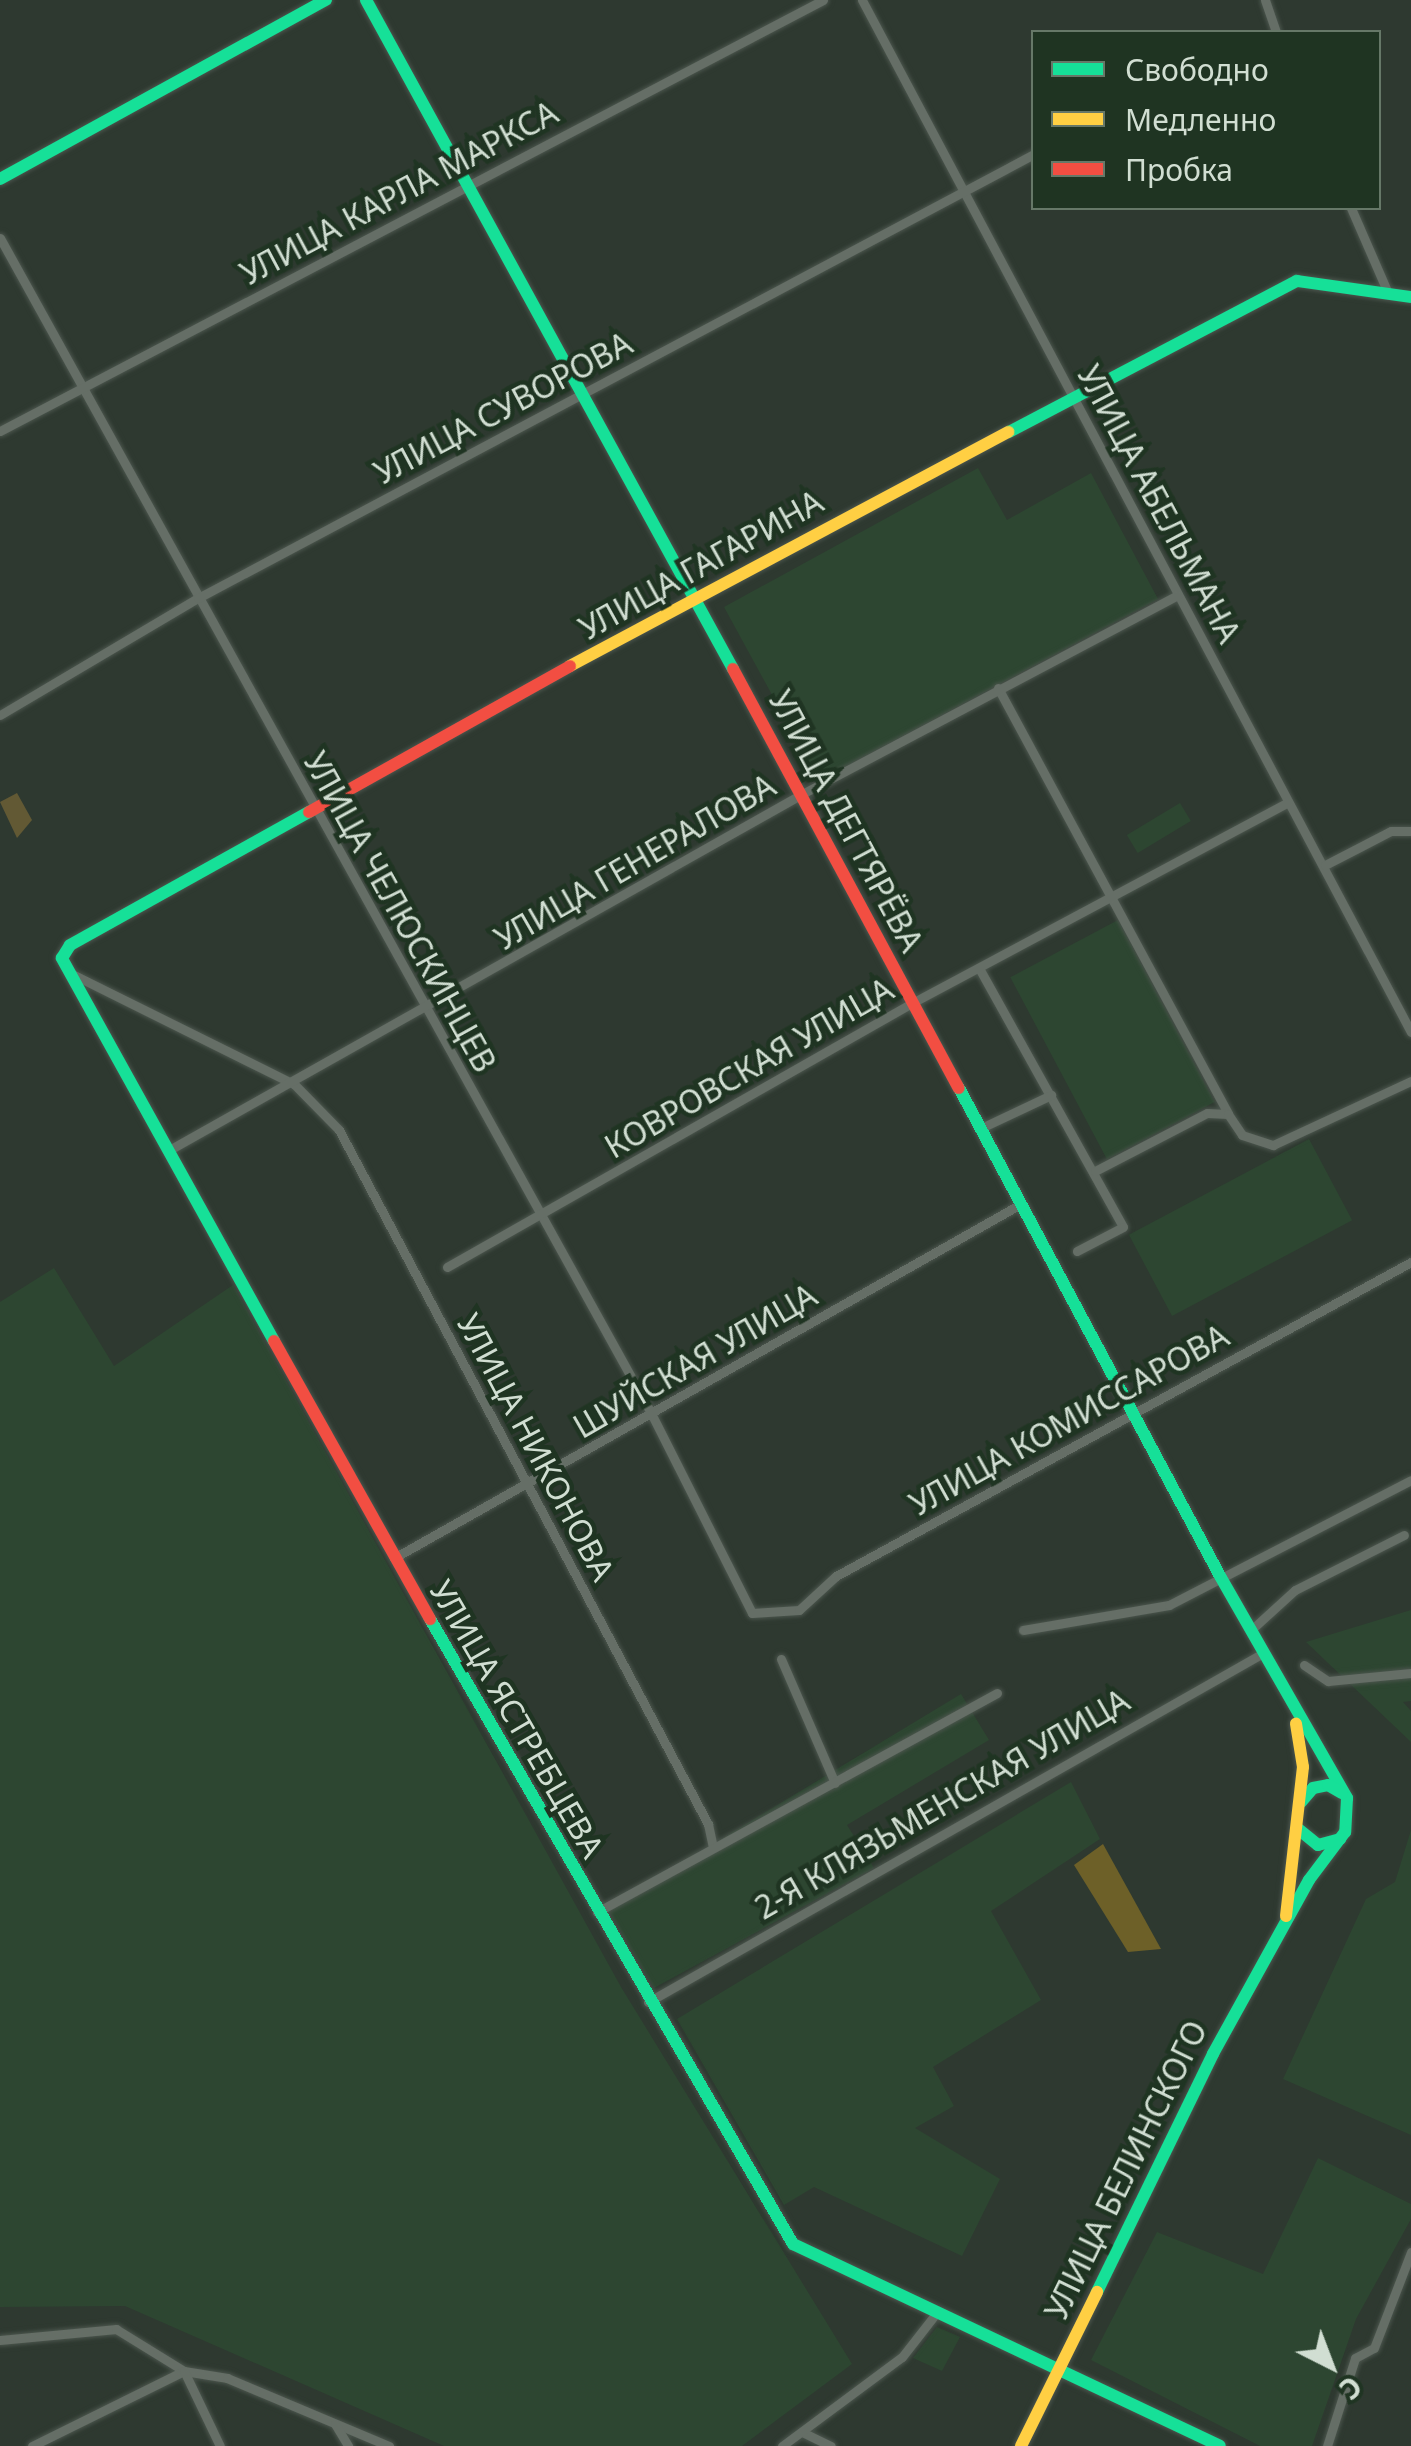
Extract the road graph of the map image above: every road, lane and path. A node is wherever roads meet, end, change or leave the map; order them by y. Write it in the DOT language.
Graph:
graph roads {
  1 [pos="326,0"];
  2 [pos="366,0"];
  3 [pos="822,0"];
  4 [pos="862,0"];
  5 [pos="1265,0"];
  6 [pos="1271,30"];
  7 [pos="1031,156"];
  8 [pos="0,179"];
  9 [pos="470,184"];
  10 [pos="964,190"];
  11 [pos="1352,210"];
  12 [pos="0,238"];
  13 [pos="1388,293"];
  14 [pos="1411,297"];
  15 [pos="81,387"];
  16 [pos="585,394"];
  17 [pos="1074,396"];
  18 [pos="0,431"];
  19 [pos="1178,595"];
  20 [pos="198,598"];
  21 [pos="694,598"];
  22 [pos="998,688"];
  23 [pos="0,714"];
  24 [pos="802,794"];
  25 [pos="1288,802"];
  26 [pos="315,810"];
  27 [pos="1411,831"];
  28 [pos="1325,865"];
  29 [pos="1112,898"];
  30 [pos="62,958"];
  31 [pos="978,968"];
  32 [pos="70,973"];
  33 [pos="912,1003"];
  34 [pos="426,1011"];
  35 [pos="1411,1032"];
  36 [pos="1411,1081"];
  37 [pos="294,1084"];
  38 [pos="1051,1095"];
  39 [pos="1228,1114"];
  40 [pos="979,1129"];
  41 [pos="172,1149"];
  42 [pos="1095,1171"];
  43 [pos="1019,1205"];
  44 [pos="541,1216"];
  45 [pos="1077,1251"];
  46 [pos="1411,1262"];
  47 [pos="448,1266"];
  48 [pos="1132,1412"];
  49 [pos="652,1414"];
  50 [pos="1411,1480"];
  51 [pos="528,1486"];
  52 [pos="1404,1535"];
  53 [pos="394,1558"];
  54 [pos="1220,1576"];
  55 [pos="752,1612"];
  56 [pos="1023,1630"];
  57 [pos="1250,1630"];
  58 [pos="1263,1653"];
  59 [pos="782,1659"];
  60 [pos="1304,1665"];
  61 [pos="1273,1671"];
  62 [pos="1411,1674"];
  63 [pos="996,1692"];
  64 [pos="834,1783"];
  65 [pos="1348,1798"];
  66 [pos="1299,1805"];
  67 [pos="1297,1828"];
  68 [pos="1340,1839"];
  69 [pos="714,1847"];
  70 [pos="597,1912"];
  71 [pos="1285,1922"];
  72 [pos="648,2002"];
  73 [pos="1411,2252"];
  74 [pos="938,2311"];
  75 [pos="0,2340"];
  76 [pos="1059,2367"];
  77 [pos="184,2372"];
  78 [pos="335,2424"];
  79 [pos="802,2432"];
  80 [pos="1200,2442"];
  81 [pos="32,2446"];
  82 [pos="220,2446"];
  83 [pos="348,2446"];
  84 [pos="389,2446"];
  85 [pos="782,2446"];
  86 [pos="831,2446"];
  87 [pos="1020,2446"];
  88 [pos="1220,2446"];
  89 [pos="1327,2446"];
  1 -- 8 [label="main road"];
  2 -- 9 [label="main road, УЛИЦА ДЕГТЯРЁВА"];
  3 -- 9 [label="street, УЛИЦА КАРЛА МАРКСА"];
  4 -- 10 [label="street, УЛИЦА АБЕЛЬМАНА"];
  5 -- 6 [label="street"];
  7 -- 10 [label="street, УЛИЦА СУВОРОВА"];
  9 -- 15 [label="street, УЛИЦА КАРЛА МАРКСА"];
  9 -- 16 [label="main road, УЛИЦА ДЕГТЯРЁВА"];
  10 -- 16 [label="street, УЛИЦА СУВОРОВА"];
  10 -- 17 [label="street, УЛИЦА АБЕЛЬМАНА"];
  11 -- 13 [label="street"];
  12 -- 15 [label="street, УЛИЦА ЧЕЛЮСКИНЦЕВ"];
  13 -- 14 [label="main road, УЛИЦА ГАГАРИНА"];
  13 -- 17 [label="main road, УЛИЦА ГАГАРИНА"];
  15 -- 18 [label="street, УЛИЦА КАРЛА МАРКСА"];
  15 -- 20 [label="street, УЛИЦА ЧЕЛЮСКИНЦЕВ"];
  16 -- 20 [label="street, УЛИЦА СУВОРОВА"];
  16 -- 21 [label="main road, УЛИЦА ДЕГТЯРЁВА"];
  17 -- 19 [label="street, УЛИЦА АБЕЛЬМАНА"];
  17 -- 21 [label="main road, УЛИЦА ГАГАРИНА"];
  19 -- 22 [label="street, УЛИЦА ГЕНЕРАЛОВА"];
  19 -- 25 [label="street, УЛИЦА АБЕЛЬМАНА"];
  20 -- 23 [label="street, УЛИЦА СУВОРОВА"];
  20 -- 26 [label="street, УЛИЦА ЧЕЛЮСКИНЦЕВ"];
  21 -- 24 [label="main road, УЛИЦА ДЕГТЯРЁВА"];
  21 -- 26 [label="main road, УЛИЦА ГАГАРИНА"];
  22 -- 24 [label="street, УЛИЦА ГЕНЕРАЛОВА"];
  22 -- 29 [label="street"];
  24 -- 33 [label="main road, УЛИЦА ДЕГТЯРЁВА"];
  24 -- 34 [label="street, УЛИЦА ГЕНЕРАЛОВА"];
  25 -- 28 [label="street, УЛИЦА АБЕЛЬМАНА"];
  25 -- 29 [label="street, КОВРОВСКАЯ УЛИЦА"];
  26 -- 30 [label="main road, УЛИЦА ГАГАРИНА"];
  26 -- 34 [label="street, УЛИЦА ЧЕЛЮСКИНЦЕВ"];
  27 -- 28 [label="street"];
  28 -- 35 [label="street, УЛИЦА АБЕЛЬМАНА"];
  29 -- 31 [label="street, КОВРОВСКАЯ УЛИЦА"];
  29 -- 39 [label="street"];
  30 -- 32 [label="main road, УЛИЦА ЯСТРЕБЦЕВА"];
  31 -- 33 [label="street, КОВРОВСКАЯ УЛИЦА"];
  31 -- 38 [label="street"];
  32 -- 37 [label="street, УЛИЦА НИКОНОВА"];
  32 -- 41 [label="main road, УЛИЦА ЯСТРЕБЦЕВА"];
  33 -- 40 [label="main road, УЛИЦА ДЕГТЯРЁВА"];
  33 -- 44 [label="street, КОВРОВСКАЯ УЛИЦА"];
  34 -- 37 [label="street, УЛИЦА ГЕНЕРАЛОВА"];
  34 -- 44 [label="street, УЛИЦА ЧЕЛЮСКИНЦЕВ"];
  36 -- 39 [label="street"];
  37 -- 41 [label="street, УЛИЦА ГЕНЕРАЛОВА"];
  37 -- 51 [label="street, УЛИЦА НИКОНОВА"];
  38 -- 40 [label="street"];
  38 -- 42 [label="street"];
  39 -- 42 [label="street"];
  40 -- 43 [label="main road, УЛИЦА ДЕГТЯРЁВА"];
  41 -- 53 [label="main road, УЛИЦА ЯСТРЕБЦЕВА"];
  42 -- 45 [label="street"];
  43 -- 48 [label="main road, УЛИЦА ДЕГТЯРЁВА"];
  43 -- 49 [label="street, ШУЙСКАЯ УЛИЦА"];
  44 -- 47 [label="street, КОВРОВСКАЯ УЛИЦА"];
  44 -- 49 [label="street, УЛИЦА ЧЕЛЮСКИНЦЕВ"];
  46 -- 48 [label="street, УЛИЦА КОМИССАРОВА"];
  48 -- 54 [label="main road, УЛИЦА ДЕГТЯРЁВА"];
  48 -- 55 [label="street, УЛИЦА КОМИССАРОВА"];
  49 -- 51 [label="street, ШУЙСКАЯ УЛИЦА"];
  49 -- 55 [label="street, УЛИЦА ЧЕЛЮСКИНЦЕВ"];
  50 -- 54 [label="street"];
  51 -- 53 [label="street, ШУЙСКАЯ УЛИЦА"];
  51 -- 69 [label="street, УЛИЦА НИКОНОВА"];
  52 -- 57 [label="street"];
  53 -- 70 [label="main road, УЛИЦА ЯСТРЕБЦЕВА"];
  54 -- 56 [label="street"];
  54 -- 57 [label="main road, УЛИЦА ДЕГТЯРЁВА"];
  57 -- 58 [label="main road, УЛИЦА ДЕГТЯРЁВА"];
  58 -- 61 [label="main road, УЛИЦА ДЕГТЯРЁВА"];
  58 -- 72 [label="street, 2-Я КЛЯЗЬМЕНСКАЯ УЛИЦА"];
  59 -- 64 [label="street"];
  60 -- 62 [label="street"];
  61 -- 65 [label="main road"];
  61 -- 66 [label="main road, УЛИЦА БЕЛИНСКОГО"];
  63 -- 64 [label="street"];
  64 -- 69 [label="street"];
  65 -- 66 [label="main road"];
  65 -- 68 [label="main road, УЛИЦА БЕЛИНСКОГО"];
  66 -- 67 [label="main road, УЛИЦА БЕЛИНСКОГО"];
  67 -- 68 [label="main road"];
  67 -- 71 [label="main road, УЛИЦА БЕЛИНСКОГО"];
  68 -- 71 [label="main road, УЛИЦА БЕЛИНСКОГО"];
  69 -- 70 [label="street"];
  70 -- 72 [label="main road, УЛИЦА ЯСТРЕБЦЕВА"];
  71 -- 76 [label="main road, УЛИЦА БЕЛИНСКОГО"];
  72 -- 74 [label="main road, УЛИЦА ЯСТРЕБЦЕВА"];
  73 -- 89 [label="street"];
  74 -- 76 [label="main road, УЛИЦА ЯСТРЕБЦЕВА"];
  74 -- 79 [label="street"];
  75 -- 77 [label="street"];
  76 -- 80 [label="main road, УЛИЦА ЯСТРЕБЦЕВА"];
  76 -- 87 [label="main road, УЛИЦА БЕЛИНСКОГО"];
  77 -- 78 [label="street"];
  77 -- 81 [label="street"];
  77 -- 82 [label="street"];
  78 -- 83 [label="street"];
  78 -- 84 [label="street"];
  79 -- 85 [label="street"];
  79 -- 86 [label="street"];
  80 -- 88 [label="main road, УЛИЦА ЯСТРЕБЦЕВА"];
}
